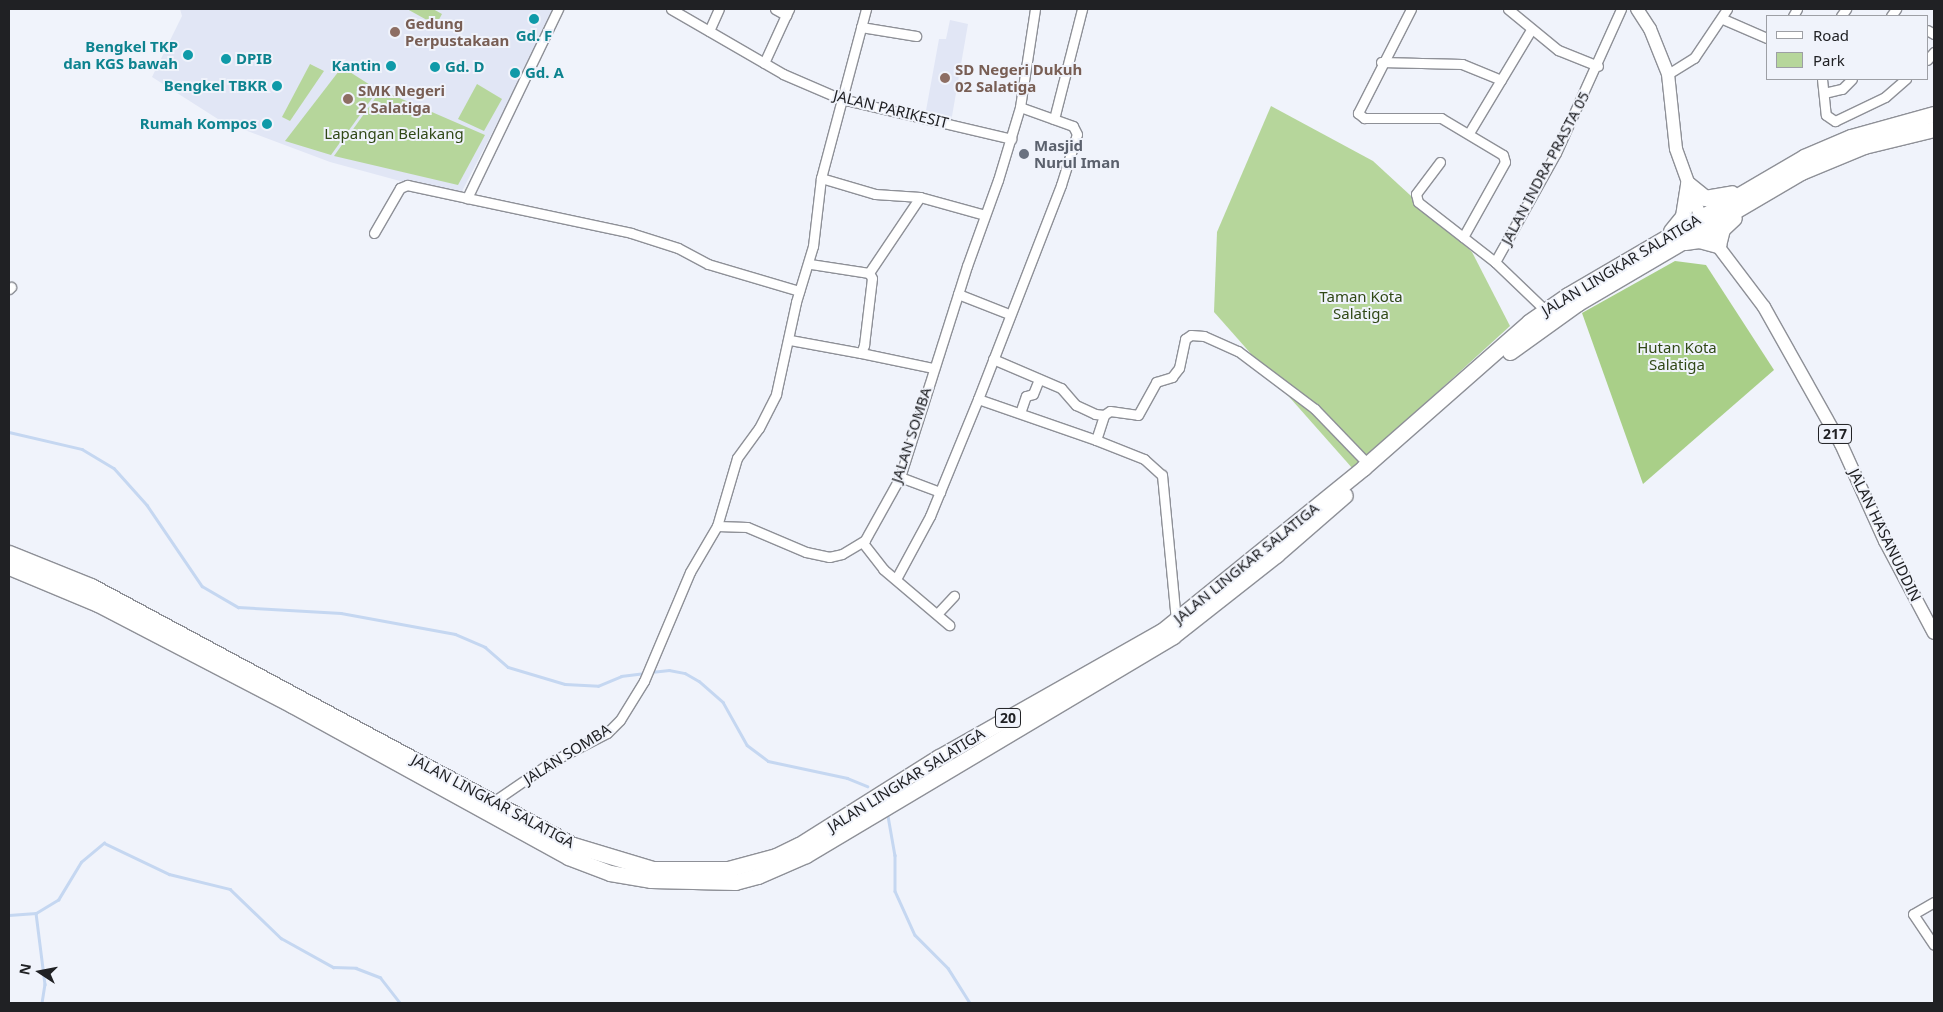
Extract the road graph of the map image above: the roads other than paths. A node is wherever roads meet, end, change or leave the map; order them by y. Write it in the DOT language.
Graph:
graph roads {
  1 [pos="558,9"];
  2 [pos="671,9"];
  3 [pos="719,9"];
  4 [pos="775,9"];
  5 [pos="866,9"];
  6 [pos="1035,9"];
  7 [pos="1082,9"];
  8 [pos="1411,9"];
  9 [pos="1508,9"];
  10 [pos="1621,9"];
  11 [pos="1637,9"];
  12 [pos="1727,9"];
  13 [pos="788,12"];
  14 [pos="1723,19"];
  15 [pos="861,26"];
  16 [pos="1531,30"];
  17 [pos="709,31"];
  18 [pos="916,36"];
  19 [pos="1766,38"];
  20 [pos="1382,62"];
  21 [pos="764,63"];
  22 [pos="1598,66"];
  23 [pos="1668,74"];
  24 [pos="1501,80"];
  25 [pos="1822,80"];
  26 [pos="1851,80"];
  27 [pos="1905,80"];
  28 [pos="1824,93"];
  29 [pos="841,99"];
  30 [pos="1020,108"];
  31 [pos="1934,114"];
  32 [pos="1054,119"];
  33 [pos="1934,129"];
  34 [pos="1469,133"];
  35 [pos="1011,139"];
  36 [pos="1440,162"];
  37 [pos="821,178"];
  38 [pos="1688,184"];
  39 [pos="1758,190"];
  40 [pos="920,197"];
  41 [pos="467,198"];
  42 [pos="985,215"];
  43 [pos="1702,223"];
  44 [pos="374,233"];
  45 [pos="1463,238"];
  46 [pos="1718,245"];
  47 [pos="1663,247"];
  48 [pos="1495,262"];
  49 [pos="810,264"];
  50 [pos="869,273"];
  51 [pos="799,291"];
  52 [pos="958,294"];
  53 [pos="1545,310"];
  54 [pos="1010,314"];
  55 [pos="790,340"];
  56 [pos="861,353"];
  57 [pos="993,360"];
  58 [pos="933,368"];
  59 [pos="1040,379"];
  60 [pos="978,399"];
  61 [pos="1020,413"];
  62 [pos="1104,415"];
  63 [pos="1096,440"];
  64 [pos="1375,462"];
  65 [pos="900,477"];
  66 [pos="940,492"];
  67 [pos="717,526"];
  68 [pos="863,543"];
  69 [pos="9,553"];
  70 [pos="9,567"];
  71 [pos="896,579"];
  72 [pos="954,596"];
  73 [pos="937,614"];
  74 [pos="1176,620"];
  75 [pos="949,626"];
  76 [pos="1934,633"];
  77 [pos="489,805"];
  78 [pos="1934,902"];
  79 [pos="1934,945"];
  1 -- 41 [label="street"];
  2 -- 17 [label="street, JALAN PARIKESIT"];
  3 -- 17 [label="street"];
  4 -- 13 [label="street"];
  5 -- 15 [label="street, JALAN SOMBA"];
  6 -- 30 [label="street, JALAN SOMBA"];
  7 -- 32 [label="street"];
  8 -- 20 [label="street"];
  9 -- 16 [label="street"];
  10 -- 22 [label="street, JALAN INDRA PRASTA 05"];
  11 -- 23 [label="main road, JALAN HASANUDDIN"];
  12 -- 14 [label="street"];
  13 -- 21 [label="street"];
  14 -- 19 [label="street"];
  14 -- 23 [label="street"];
  15 -- 18 [label="street"];
  15 -- 29 [label="street, JALAN SOMBA"];
  16 -- 22 [label="street"];
  16 -- 24 [label="street"];
  17 -- 21 [label="street, JALAN PARIKESIT"];
  20 -- 24 [label="street"];
  20 -- 34 [label="street"];
  21 -- 29 [label="street, JALAN PARIKESIT"];
  22 -- 48 [label="street, JALAN INDRA PRASTA 05"];
  23 -- 38 [label="main road, JALAN HASANUDDIN"];
  24 -- 34 [label="street"];
  25 -- 28 [label="street"];
  26 -- 28 [label="street"];
  27 -- 28 [label="street"];
  29 -- 35 [label="street, JALAN PARIKESIT"];
  29 -- 37 [label="street, JALAN SOMBA"];
  30 -- 32 [label="street"];
  30 -- 35 [label="street, JALAN SOMBA"];
  31 -- 39 [label="highway, JALAN LINGKAR SALATIGA / 20"];
  32 -- 54 [label="street"];
  33 -- 39 [label="highway, JALAN LINGKAR SALATIGA / 20"];
  34 -- 45 [label="street"];
  35 -- 42 [label="street, JALAN SOMBA"];
  36 -- 45 [label="street"];
  37 -- 40 [label="street"];
  37 -- 49 [label="street, JALAN SOMBA"];
  38 -- 39 [label="highway"];
  38 -- 43 [label="main road, JALAN HASANUDDIN"];
  38 -- 47 [label="highway"];
  39 -- 43 [label="highway, JALAN LINGKAR SALATIGA / 20"];
  39 -- 46 [label="highway"];
  40 -- 42 [label="street"];
  40 -- 50 [label="street"];
  41 -- 44 [label="street"];
  41 -- 51 [label="street"];
  42 -- 52 [label="street, JALAN SOMBA"];
  43 -- 46 [label="main road, JALAN HASANUDDIN"];
  43 -- 47 [label="highway, JALAN LINGKAR SALATIGA / 20"];
  45 -- 48 [label="street"];
  46 -- 47 [label="highway"];
  46 -- 76 [label="main road, JALAN HASANUDDIN / 217"];
  47 -- 53 [label="highway, JALAN LINGKAR SALATIGA / 20"];
  47 -- 64 [label="highway, JALAN LINGKAR SALATIGA / 20"];
  48 -- 53 [label="street, JALAN INDRA PRASTA 05"];
  49 -- 50 [label="street"];
  49 -- 51 [label="street, JALAN SOMBA"];
  50 -- 56 [label="street"];
  51 -- 55 [label="street, JALAN SOMBA"];
  52 -- 54 [label="street"];
  52 -- 58 [label="street, JALAN SOMBA"];
  53 -- 64 [label="highway, JALAN LINGKAR SALATIGA / 20"];
  54 -- 57 [label="street"];
  55 -- 56 [label="street"];
  55 -- 67 [label="street, JALAN SOMBA"];
  56 -- 58 [label="street"];
  57 -- 59 [label="street"];
  57 -- 60 [label="street"];
  58 -- 65 [label="street, JALAN SOMBA"];
  59 -- 61 [label="street"];
  59 -- 62 [label="street"];
  60 -- 61 [label="street"];
  60 -- 66 [label="street"];
  61 -- 63 [label="street"];
  62 -- 63 [label="street"];
  62 -- 64 [label="street"];
  63 -- 74 [label="street"];
  64 -- 74 [label="highway, JALAN LINGKAR SALATIGA / 20"];
  64 -- 77 [label="highway, JALAN LINGKAR SALATIGA / 20"];
  65 -- 66 [label="street"];
  65 -- 68 [label="street, JALAN SOMBA"];
  66 -- 71 [label="street"];
  67 -- 68 [label="street"];
  67 -- 77 [label="street, JALAN SOMBA"];
  68 -- 71 [label="street"];
  69 -- 77 [label="highway, JALAN LINGKAR SALATIGA / 20"];
  70 -- 77 [label="highway, JALAN LINGKAR SALATIGA / 20"];
  71 -- 73 [label="street"];
  72 -- 73 [label="street"];
  73 -- 75 [label="street"];
  74 -- 77 [label="highway, JALAN LINGKAR SALATIGA / 20"];
  78 -- 79 [label="street"];
}
